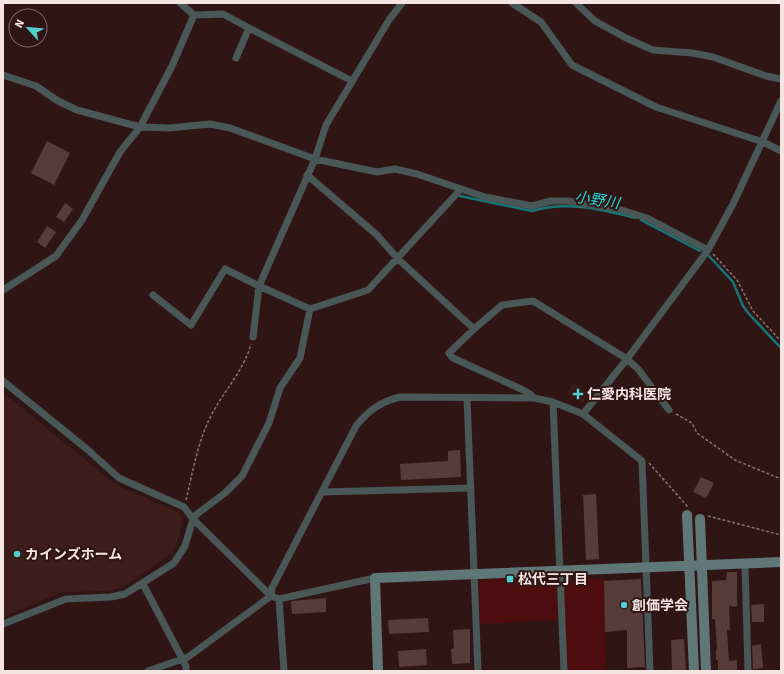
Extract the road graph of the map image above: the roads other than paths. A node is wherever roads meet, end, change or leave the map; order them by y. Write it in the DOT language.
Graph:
graph roads {
  1 [pos="180,3"];
  2 [pos="402,3"];
  3 [pos="512,3"];
  4 [pos="576,3"];
  5 [pos="194,15"];
  6 [pos="249,28"];
  7 [pos="236,58"];
  8 [pos="3,75"];
  9 [pos="781,79"];
  10 [pos="352,81"];
  11 [pos="781,102"];
  12 [pos="140,127"];
  13 [pos="763,142"];
  14 [pos="781,151"];
  15 [pos="315,159"];
  16 [pos="307,175"];
  17 [pos="461,190"];
  18 [pos="708,250"];
  19 [pos="398,259"];
  20 [pos="259,286"];
  21 [pos="3,290"];
  22 [pos="153,295"];
  23 [pos="310,309"];
  24 [pos="474,329"];
  25 [pos="252,337"];
  26 [pos="627,359"];
  27 [pos="3,381"];
  28 [pos="468,398"];
  29 [pos="534,398"];
  30 [pos="553,402"];
  31 [pos="669,410"];
  32 [pos="583,414"];
  33 [pos="471,488"];
  34 [pos="323,492"];
  35 [pos="688,511"];
  36 [pos="704,518"];
  37 [pos="193,519"];
  38 [pos="781,562"];
  39 [pos="745,564"];
  40 [pos="690,565"];
  41 [pos="702,565"];
  42 [pos="647,567"];
  43 [pos="560,571"];
  44 [pos="474,575"];
  45 [pos="375,578"];
  46 [pos="143,584"];
  47 [pos="271,596"];
  48 [pos="279,598"];
  49 [pos="3,624"];
  50 [pos="182,660"];
  51 [pos="148,671"];
  52 [pos="186,671"];
  53 [pos="284,671"];
  54 [pos="378,671"];
  55 [pos="478,671"];
  56 [pos="564,671"];
  57 [pos="650,671"];
  58 [pos="694,671"];
  59 [pos="706,671"];
  60 [pos="748,671"];
  1 -- 5 [label="street"];
  2 -- 10 [label="street"];
  3 -- 13 [label="street"];
  4 -- 9 [label="street"];
  5 -- 6 [label="street"];
  5 -- 12 [label="street"];
  6 -- 7 [label="street"];
  6 -- 10 [label="street"];
  8 -- 12 [label="street"];
  10 -- 15 [label="street"];
  11 -- 13 [label="street"];
  12 -- 15 [label="street"];
  12 -- 21 [label="street"];
  13 -- 14 [label="street"];
  13 -- 18 [label="street"];
  15 -- 16 [label="street"];
  15 -- 17 [label="street"];
  16 -- 19 [label="street"];
  16 -- 20 [label="street"];
  17 -- 18 [label="street"];
  17 -- 19 [label="street"];
  18 -- 26 [label="street"];
  19 -- 23 [label="street"];
  19 -- 24 [label="street"];
  20 -- 22 [label="street"];
  20 -- 23 [label="street"];
  20 -- 25 [label="street"];
  23 -- 37 [label="street"];
  24 -- 26 [label="street"];
  24 -- 29 [label="street"];
  26 -- 31 [label="street"];
  26 -- 32 [label="street"];
  27 -- 37 [label="street"];
  28 -- 29 [label="street"];
  28 -- 33 [label="street"];
  28 -- 34 [label="street"];
  29 -- 30 [label="street"];
  30 -- 32 [label="street"];
  30 -- 43 [label="street"];
  32 -- 42 [label="street"];
  33 -- 34 [label="street"];
  33 -- 44 [label="street"];
  34 -- 47 [label="street"];
  35 -- 40 [label="street"];
  36 -- 41 [label="street"];
  37 -- 46 [label="street"];
  37 -- 47 [label="street"];
  38 -- 39 [label="street"];
  39 -- 41 [label="street"];
  39 -- 60 [label="street"];
  40 -- 41 [label="street"];
  40 -- 42 [label="street"];
  40 -- 58 [label="street"];
  41 -- 59 [label="street"];
  42 -- 43 [label="street"];
  42 -- 57 [label="street"];
  43 -- 44 [label="street"];
  43 -- 56 [label="street"];
  44 -- 45 [label="street"];
  44 -- 55 [label="street"];
  45 -- 48 [label="street"];
  45 -- 54 [label="street"];
  46 -- 49 [label="street"];
  46 -- 50 [label="street"];
  47 -- 48 [label="street"];
  47 -- 50 [label="street"];
  48 -- 53 [label="street"];
  50 -- 51 [label="street"];
  50 -- 52 [label="street"];
}
